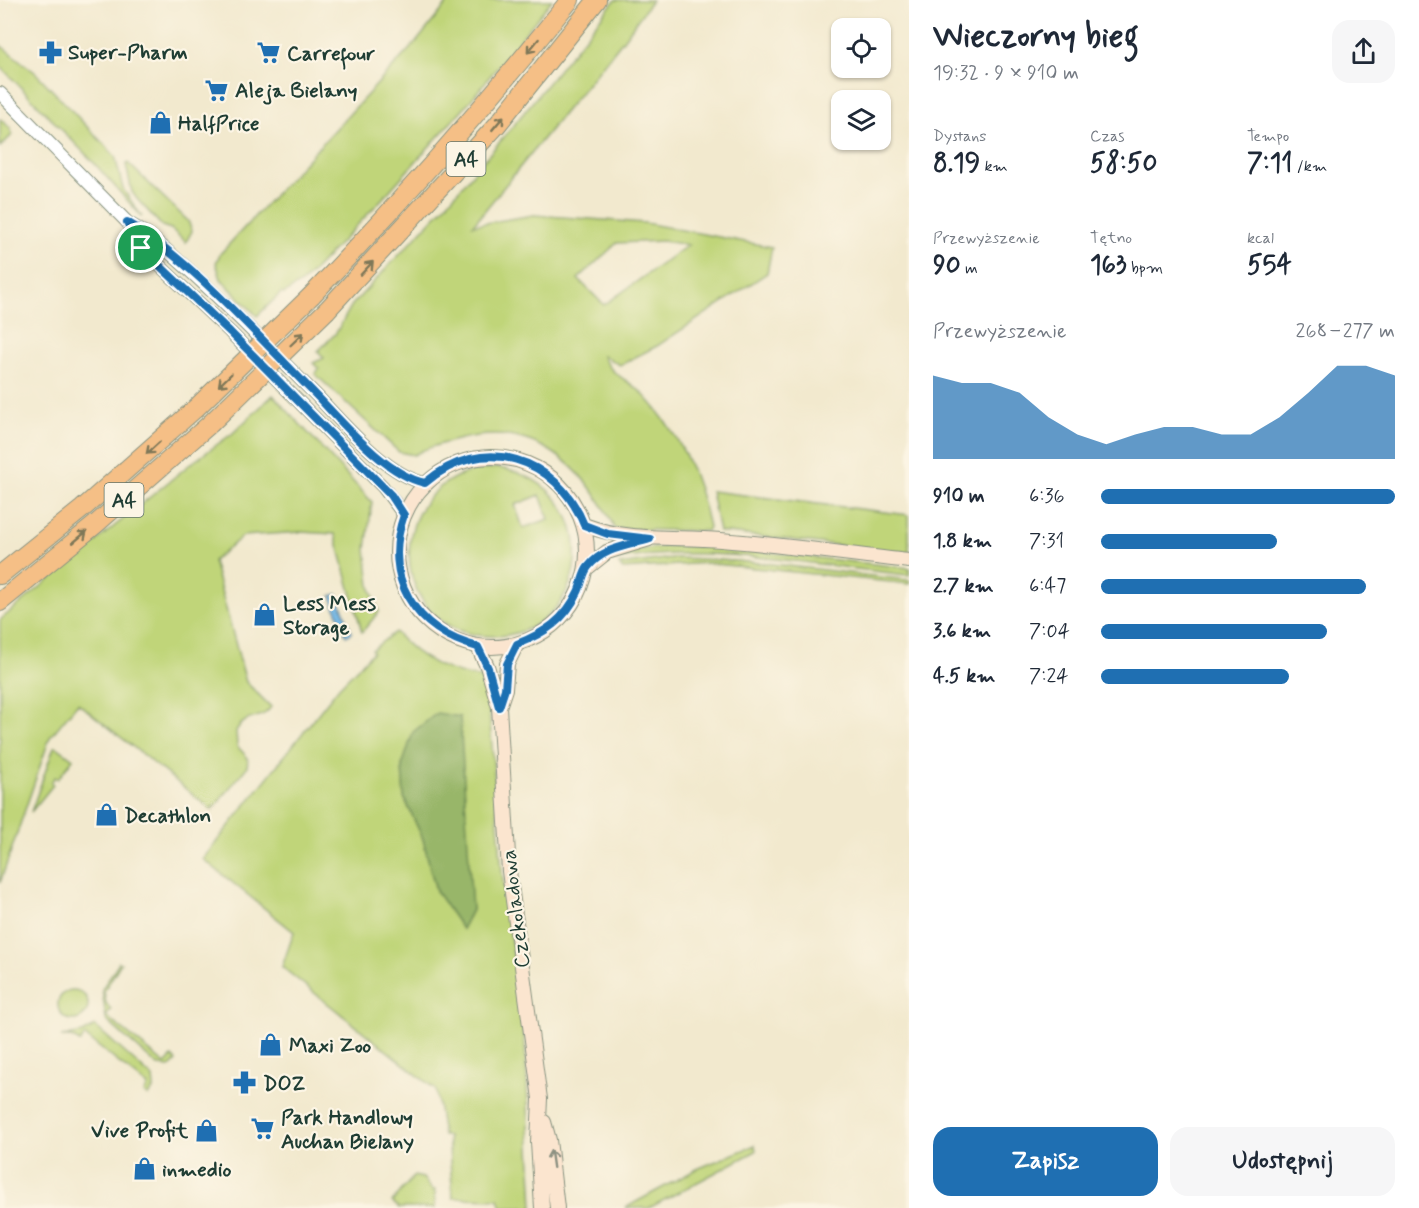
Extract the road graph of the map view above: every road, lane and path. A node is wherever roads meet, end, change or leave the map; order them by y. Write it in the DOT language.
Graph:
graph roads {
  1 [pos="570,0"];
  2 [pos="597,0"];
  3 [pos="0,93"];
  4 [pos="127,222"];
  5 [pos="425,483"];
  6 [pos="404,515"];
  7 [pos="584,525"];
  8 [pos="650,539"];
  9 [pos="909,561"];
  10 [pos="587,568"];
  11 [pos="0,575"];
  12 [pos="0,602"];
  13 [pos="517,644"];
  14 [pos="478,647"];
  15 [pos="499,707"];
  16 [pos="541,1111"];
  17 [pos="542,1208"];
  18 [pos="557,1208"];
  1 -- 11 [label="highway, A4, one-way, bridge"];
  12 -- 2 [label="highway, A4, one-way, bridge"];
  3 -- 4 [label="street"];
  4 -- 5 [label="street"];
  4 -- 6 [label="street"];
  5 -- 6 [label="main road"];
  5 -- 7 [label="main road"];
  6 -- 14 [label="main road"];
  7 -- 8 [label="main road"];
  7 -- 10 [label="main road"];
  8 -- 9 [label="main road"];
  8 -- 10 [label="main road"];
  10 -- 13 [label="main road"];
  13 -- 14 [label="main road"];
  13 -- 15 [label="main road, Czekoladowa"];
  14 -- 15 [label="main road, Czekoladowa"];
  15 -- 16 [label="main road, Czekoladowa"];
  16 -- 17 [label="main road, Czekoladowa"];
  18 -- 16 [label="main road, Czekoladowa, one-way"];
}
